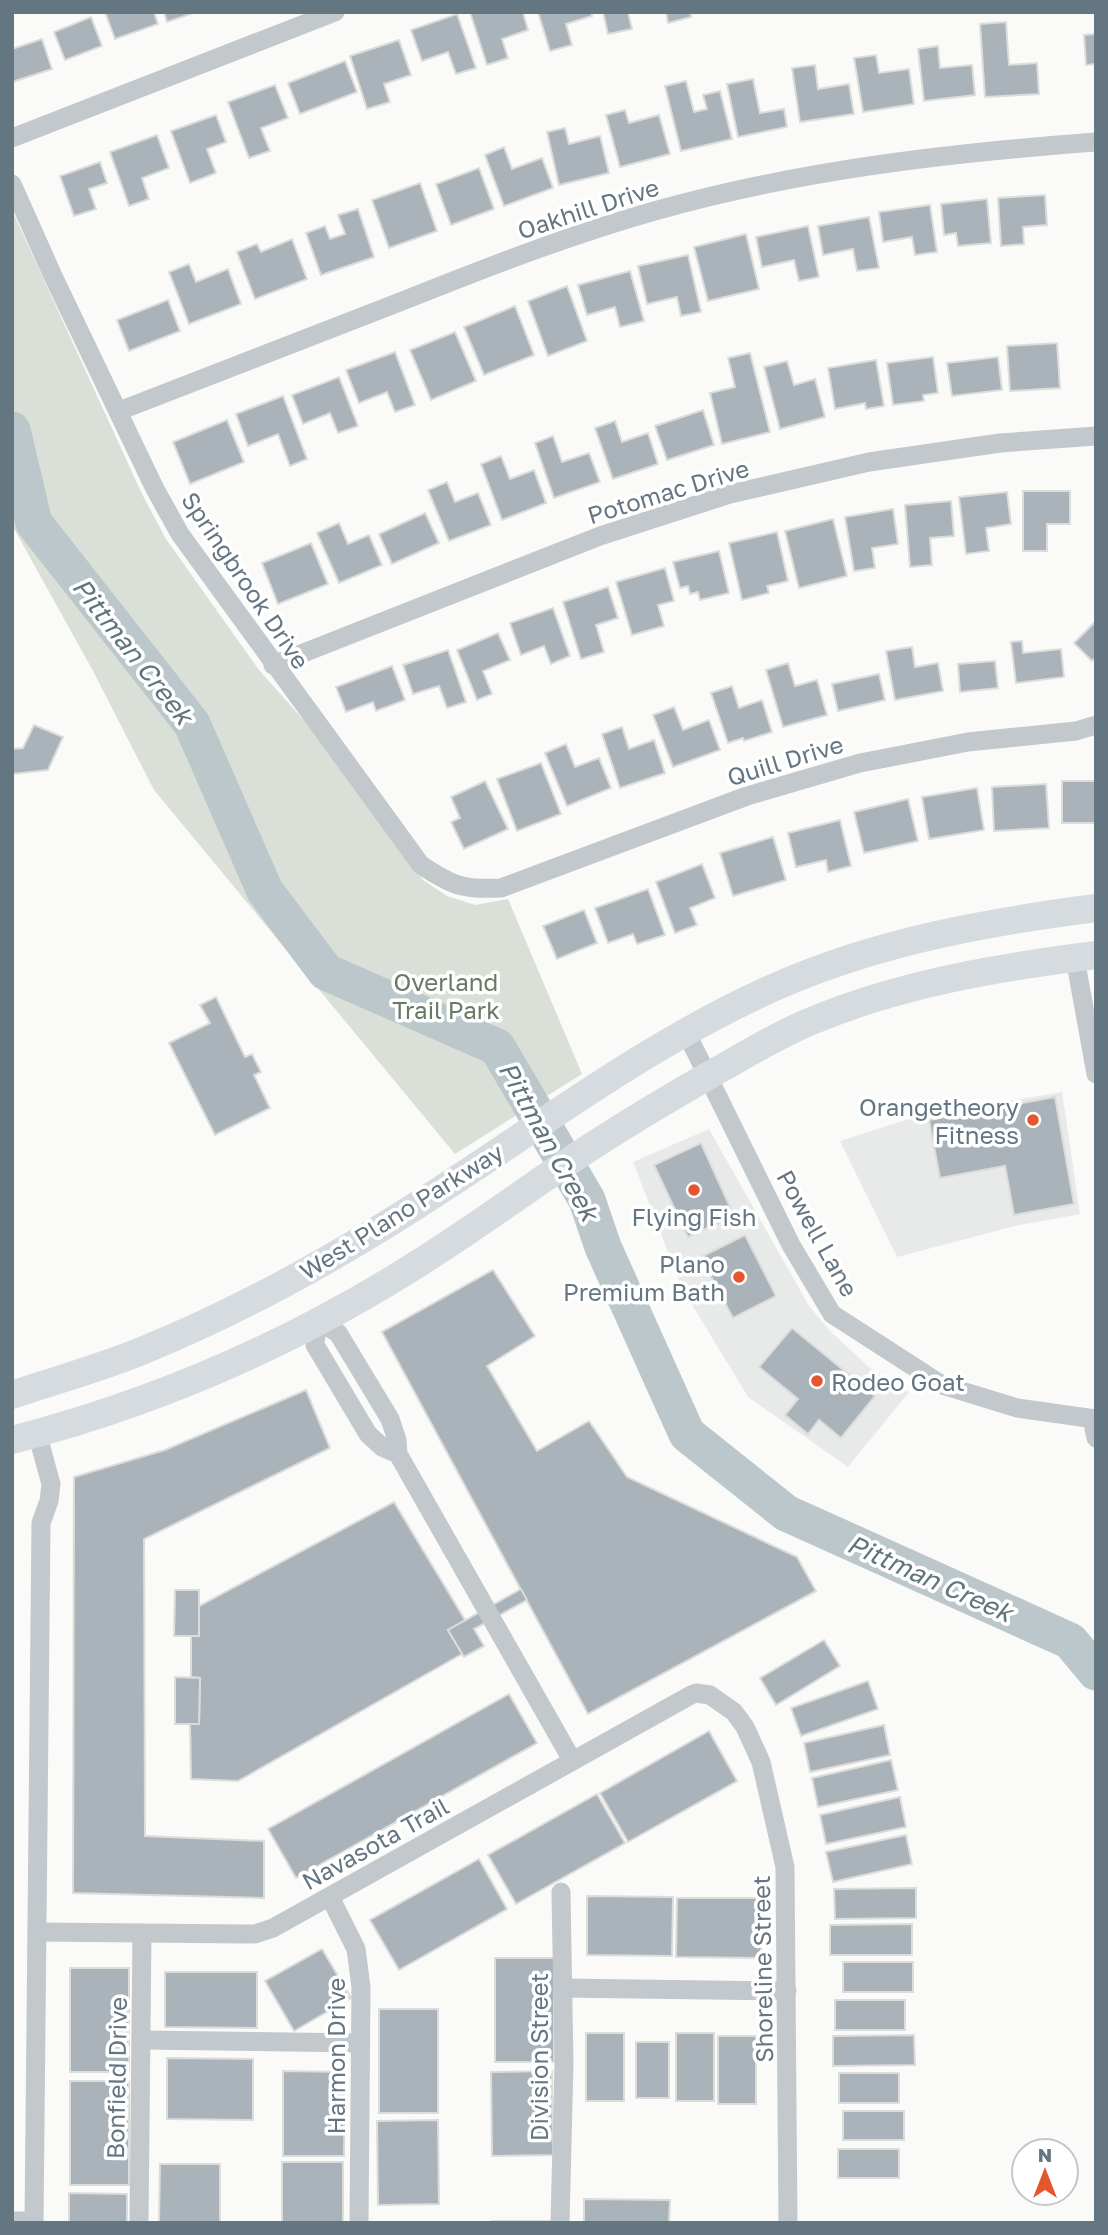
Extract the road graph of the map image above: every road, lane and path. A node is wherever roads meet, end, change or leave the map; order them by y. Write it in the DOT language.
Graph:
graph roads {
  1 [pos="335,12"];
  2 [pos="12,138"];
  3 [pos="1096,142"];
  4 [pos="12,184"];
  5 [pos="120,411"];
  6 [pos="1096,436"];
  7 [pos="273,664"];
  8 [pos="1096,725"];
  9 [pos="501,888"];
  10 [pos="1082,909"];
  11 [pos="1085,957"];
  12 [pos="686,1032"];
  13 [pos="1096,1074"];
  14 [pos="709,1076"];
  15 [pos="317,1321"];
  16 [pos="12,1395"];
  17 [pos="1095,1418"];
  18 [pos="25,1437"];
  19 [pos="1096,1438"];
  20 [pos="398,1454"];
  21 [pos="710,1695"];
  22 [pos="572,1760"];
  23 [pos="561,1892"];
  24 [pos="330,1897"];
  25 [pos="37,1932"];
  26 [pos="142,1933"];
  27 [pos="562,1988"];
  28 [pos="787,1991"];
  29 [pos="141,2040"];
  30 [pos="360,2043"];
  31 [pos="12,2221"];
  32 [pos="34,2222"];
  33 [pos="139,2223"];
  34 [pos="359,2223"];
  35 [pos="560,2223"];
  36 [pos="789,2223"];
  1 -- 2 [label="street"];
  3 -- 5 [label="street, Oakhill Drive"];
  4 -- 5 [label="street, Springbrook Drive"];
  5 -- 7 [label="street, Springbrook Drive"];
  6 -- 7 [label="street, Potomac Drive"];
  7 -- 9 [label="street, Springbrook Drive"];
  8 -- 9 [label="street, Quill Drive"];
  10 -- 11 [label="main road"];
  10 -- 12 [label="main road, West Plano Parkway"];
  11 -- 13 [label="street"];
  11 -- 14 [label="main road, West Plano Parkway"];
  12 -- 14 [label="street, Powell Lane"];
  12 -- 16 [label="main road, West Plano Parkway"];
  14 -- 15 [label="main road, West Plano Parkway"];
  14 -- 17 [label="street, Powell Lane"];
  15 -- 18 [label="main road, West Plano Parkway"];
  15 -- 20 [label="street"];
  15 -- 20 [label="street"];
  17 -- 19 [label="street"];
  18 -- 25 [label="street"];
  20 -- 22 [label="street"];
  21 -- 22 [label="street, Navasota Trail"];
  21 -- 28 [label="street, Shoreline Street"];
  22 -- 24 [label="street, Navasota Trail"];
  23 -- 27 [label="street, Division Street"];
  24 -- 26 [label="street, Navasota Trail"];
  24 -- 30 [label="street, Harmon Drive"];
  25 -- 26 [label="street, Navasota Trail"];
  25 -- 32 [label="street"];
  26 -- 29 [label="street, Bonfield Drive"];
  27 -- 28 [label="street"];
  27 -- 35 [label="street, Division Street"];
  28 -- 36 [label="street, Shoreline Street"];
  29 -- 30 [label="street"];
  29 -- 33 [label="street, Bonfield Drive"];
  30 -- 34 [label="street, Harmon Drive"];
  31 -- 32 [label="street"];
}
